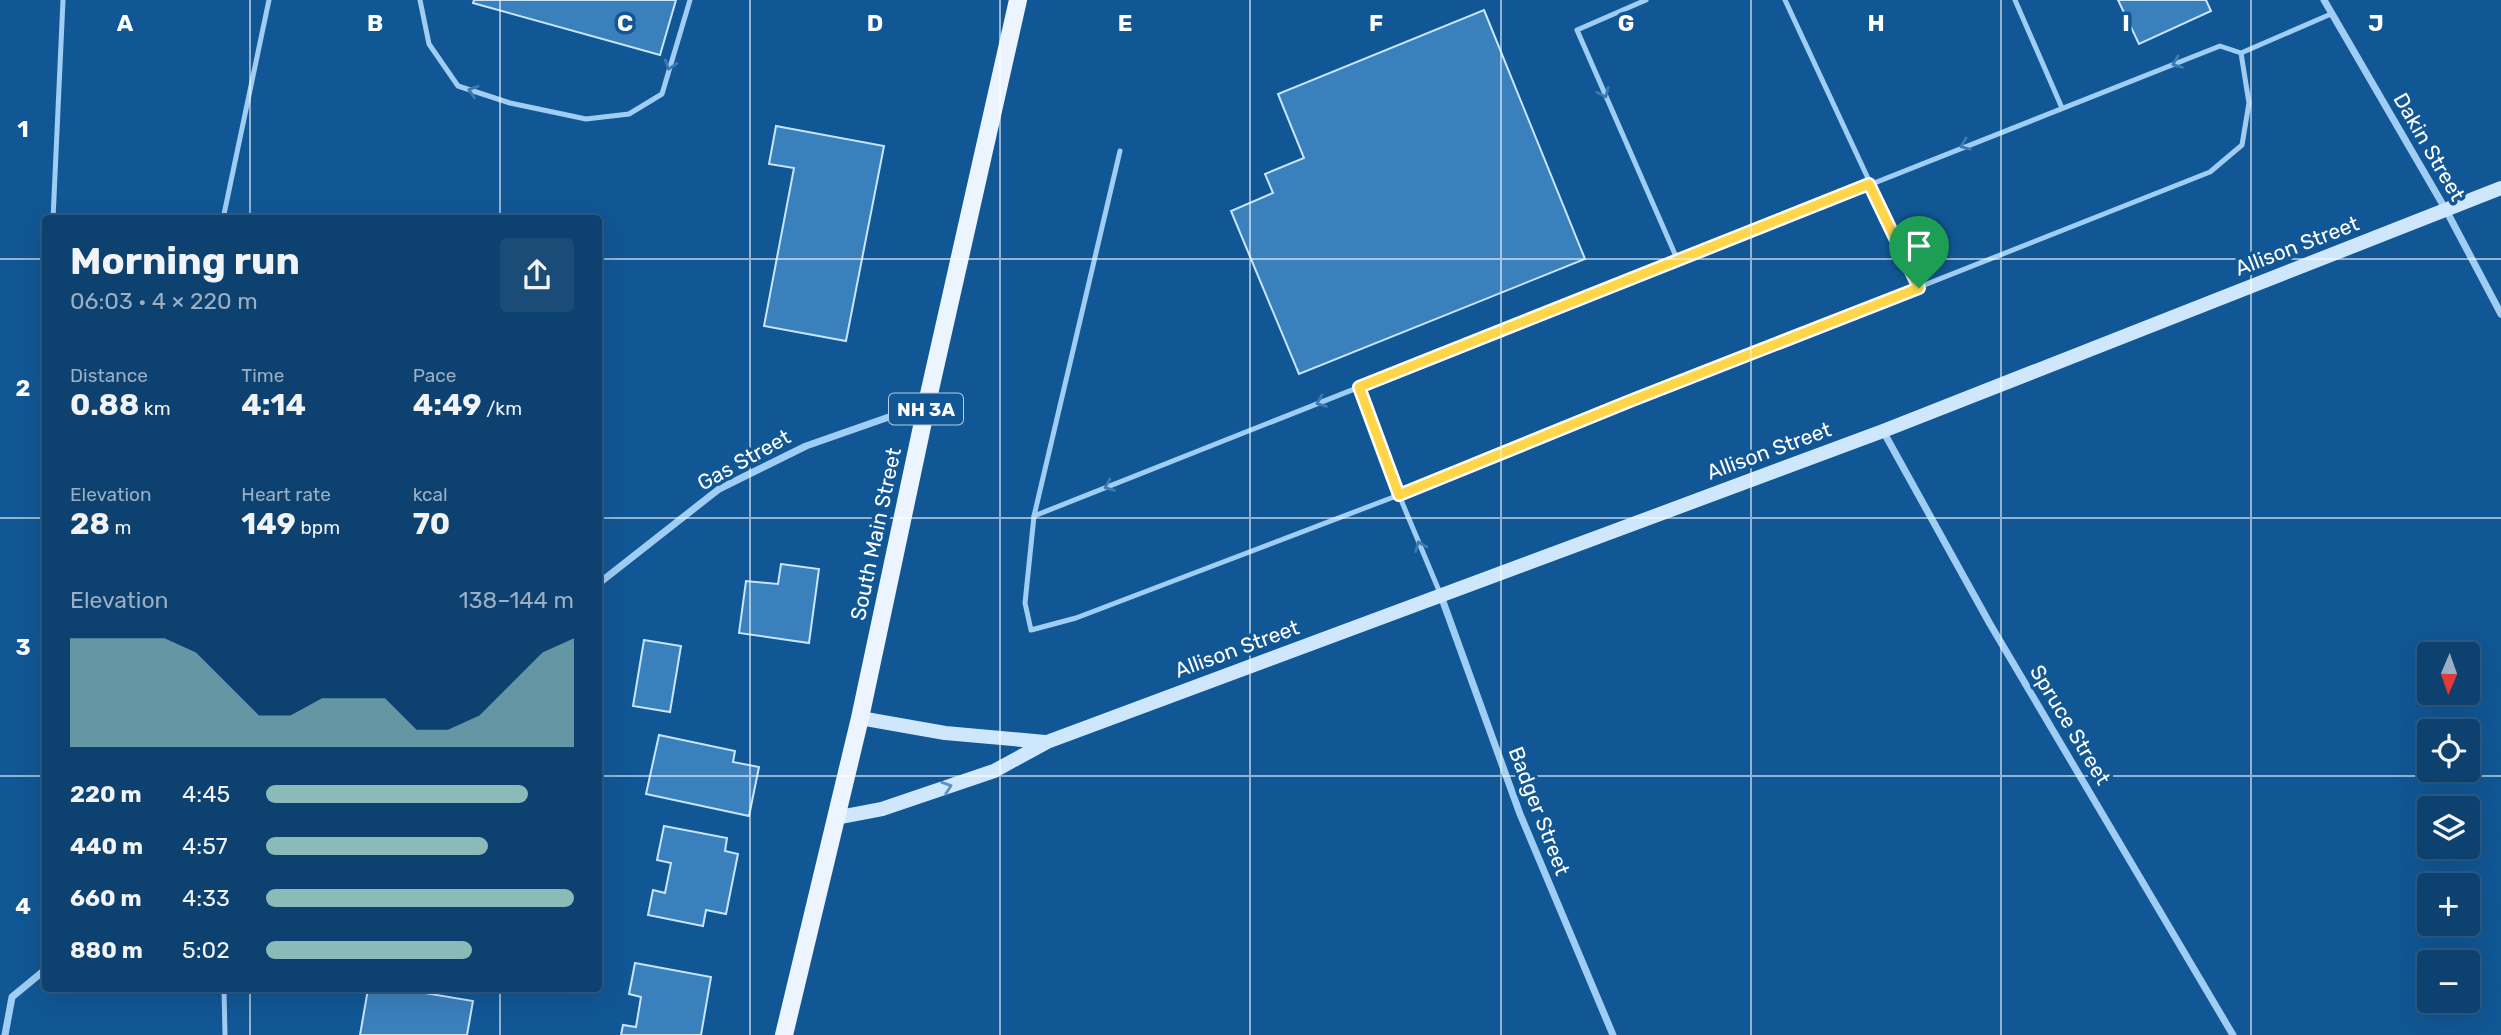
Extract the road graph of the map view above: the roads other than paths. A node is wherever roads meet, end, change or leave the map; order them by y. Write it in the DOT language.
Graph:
graph roads {
  1 [pos="63,0"];
  2 [pos="269,0"];
  3 [pos="420,0"];
  4 [pos="690,0"];
  5 [pos="1018,0"];
  6 [pos="1646,0"];
  7 [pos="1785,0"];
  8 [pos="2015,0"];
  9 [pos="2324,0"];
  10 [pos="2332,14"];
  11 [pos="2241,53"];
  12 [pos="2062,108"];
  13 [pos="1120,151"];
  14 [pos="1869,184"];
  15 [pos="2501,188"];
  16 [pos="2446,210"];
  17 [pos="53,215"];
  18 [pos="224,215"];
  19 [pos="1678,261"];
  20 [pos="1919,288"];
  21 [pos="2501,314"];
  22 [pos="1359,387"];
  23 [pos="928,403"];
  24 [pos="1883,430"];
  25 [pos="1399,495"];
  26 [pos="1034,516"];
  27 [pos="602,581"];
  28 [pos="1441,596"];
  29 [pos="860,718"];
  30 [pos="1047,742"];
  31 [pos="835,818"];
  32 [pos="42,972"];
  33 [pos="224,992"];
  34 [pos="5,1035"];
  35 [pos="225,1035"];
  36 [pos="785,1035"];
  37 [pos="1613,1035"];
  38 [pos="2233,1035"];
  1 -- 17 [label="lane"];
  2 -- 18 [label="lane"];
  4 -- 3 [label="lane, one-way"];
  5 -- 23 [label="main road, South Main Street / NH 3A"];
  6 -- 19 [label="lane, one-way"];
  7 -- 14 [label="lane"];
  8 -- 12 [label="lane"];
  9 -- 10 [label="street, Dakin Street"];
  10 -- 11 [label="lane"];
  10 -- 16 [label="street, Dakin Street"];
  11 -- 12 [label="lane, one-way"];
  11 -- 20 [label="lane"];
  12 -- 14 [label="lane, one-way"];
  13 -- 26 [label="lane"];
  14 -- 19 [label="lane"];
  14 -- 20 [label="lane"];
  15 -- 16 [label="street, Allison Street"];
  16 -- 21 [label="street, Dakin Street"];
  16 -- 24 [label="street, Allison Street"];
  19 -- 22 [label="lane"];
  20 -- 25 [label="lane"];
  22 -- 25 [label="lane"];
  22 -- 26 [label="lane, one-way"];
  23 -- 27 [label="street, Gas Street"];
  23 -- 29 [label="main road, South Main Street / NH 3A"];
  24 -- 28 [label="street, Allison Street"];
  24 -- 38 [label="street, Spruce Street"];
  25 -- 26 [label="lane"];
  28 -- 25 [label="lane, one-way"];
  28 -- 30 [label="street, Allison Street"];
  28 -- 37 [label="street, Badger Street"];
  29 -- 30 [label="street, Allison Street"];
  29 -- 31 [label="main road, South Main Street / NH 3A"];
  31 -- 30 [label="street, Allison Street, one-way"];
  31 -- 36 [label="main road, South Main Street / NH 3A"];
  32 -- 34 [label="street"];
  33 -- 35 [label="lane"];
}
